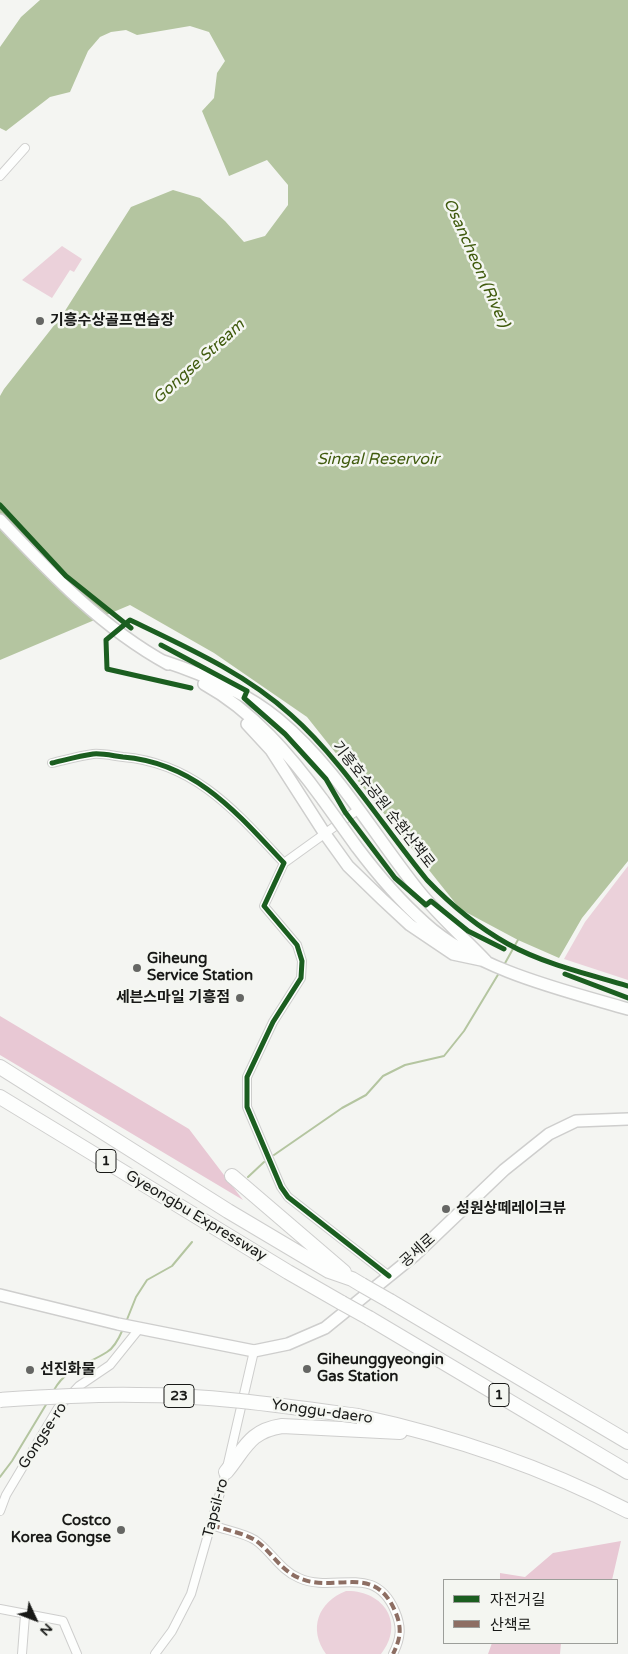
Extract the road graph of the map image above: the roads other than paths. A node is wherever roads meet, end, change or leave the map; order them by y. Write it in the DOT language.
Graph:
graph roads {
  1 [pos="25,148"];
  2 [pos="0,176"];
  3 [pos="0,520"];
  4 [pos="163,661"];
  5 [pos="217,691"];
  6 [pos="52,763"];
  7 [pos="359,809"];
  8 [pos="325,834"];
  9 [pos="284,863"];
  10 [pos="489,963"];
  11 [pos="628,1009"];
  12 [pos="0,1067"];
  13 [pos="0,1097"];
  14 [pos="628,1119"];
  15 [pos="235,1175"];
  16 [pos="389,1276"];
  17 [pos="357,1282"];
  18 [pos="0,1295"];
  19 [pos="136,1328"];
  20 [pos="254,1351"];
  21 [pos="0,1400"];
  22 [pos="422,1433"];
  23 [pos="628,1442"];
  24 [pos="226,1472"];
  25 [pos="628,1472"];
  26 [pos="3,1494"];
  27 [pos="0,1511"];
  28 [pos="628,1512"];
  29 [pos="212,1525"];
  30 [pos="0,1609"];
  31 [pos="25,1615"];
  32 [pos="22,1654"];
  33 [pos="77,1654"];
  34 [pos="155,1654"];
  35 [pos="393,1654"];
  1 -- 2 [label="street"];
  3 -- 4 [label="main road"];
  4 -- 5 [label="main road"];
  4 -- 7 [label="main road"];
  5 -- 8 [label="main road"];
  5 -- 10 [label="main road, bridge"];
  6 -- 9 [label="street"];
  7 -- 8 [label="street"];
  7 -- 10 [label="main road"];
  8 -- 9 [label="street"];
  8 -- 10 [label="main road"];
  9 -- 16 [label="street"];
  10 -- 11 [label="main road"];
  12 -- 17 [label="highway, Gyeongbu Expressway / 1"];
  13 -- 25 [label="highway, Gyeongbu Expressway / 1, bridge"];
  14 -- 16 [label="main road, 공세로"];
  15 -- 17 [label="highway"];
  16 -- 20 [label="main road, 공세로"];
  17 -- 23 [label="highway, 1, bridge"];
  18 -- 19 [label="main road, 공세로"];
  19 -- 20 [label="main road, 공세로"];
  19 -- 26 [label="street, Gongse-ro"];
  20 -- 24 [label="street, Tapsil-ro"];
  21 -- 22 [label="highway, Yonggu-daero / 23, bridge"];
  22 -- 24 [label="highway"];
  22 -- 28 [label="highway, Yonggu-daero / 23"];
  24 -- 29 [label="street, Tapsil-ro"];
  26 -- 27 [label="street, Gongse-ro"];
  29 -- 34 [label="street, Tapsil-ro"];
  29 -- 35 [label="street"];
  30 -- 31 [label="street"];
  31 -- 32 [label="street"];
  31 -- 33 [label="street"];
}
